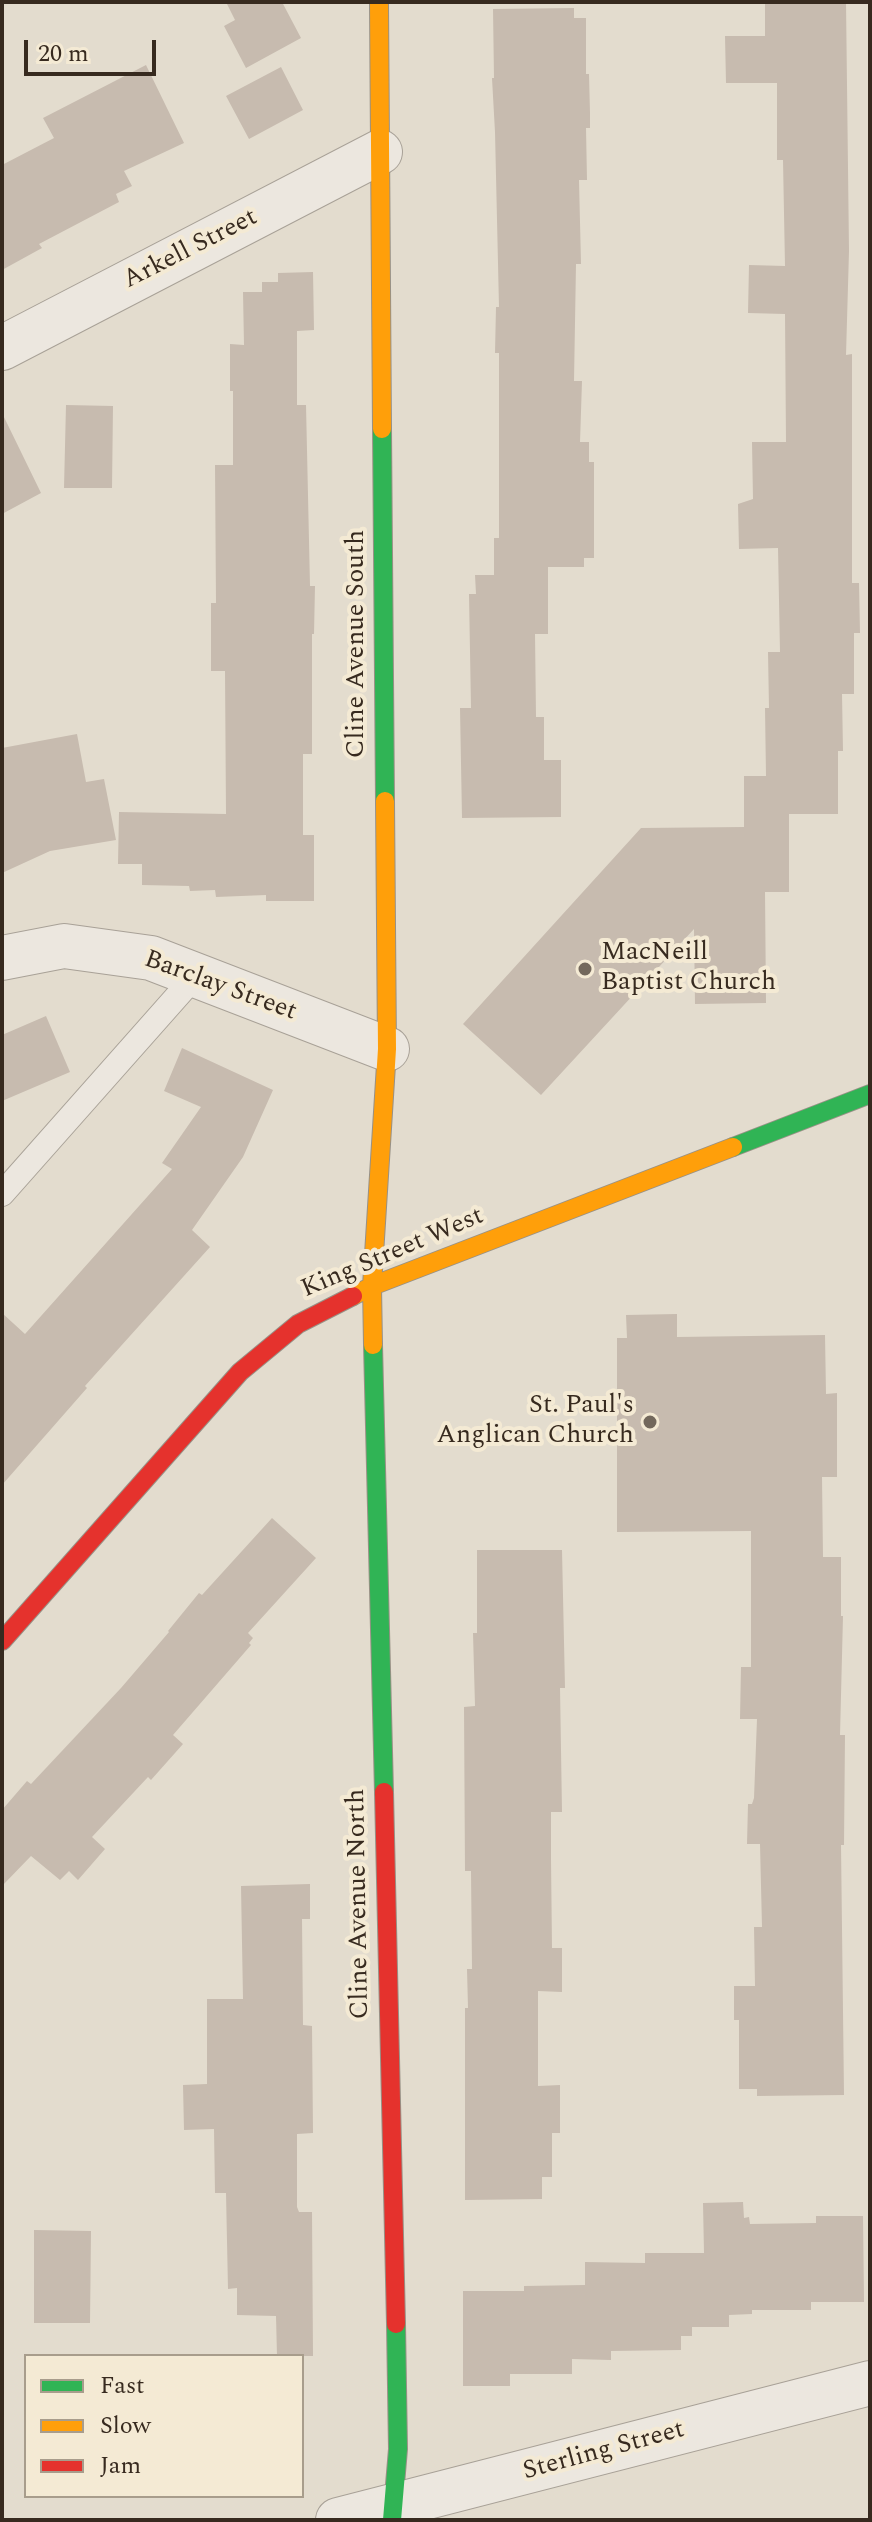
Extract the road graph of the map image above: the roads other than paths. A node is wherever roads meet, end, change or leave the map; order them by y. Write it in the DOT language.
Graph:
graph roads {
  1 [pos="379,2"];
  2 [pos="380,152"];
  3 [pos="2,348"];
  4 [pos="2,958"];
  5 [pos="196,975"];
  6 [pos="387,1049"];
  7 [pos="870,1094"];
  8 [pos="2,1194"];
  9 [pos="372,1286"];
  10 [pos="2,1641"];
  11 [pos="870,2383"];
  12 [pos="392,2513"];
  13 [pos="338,2520"];
  1 -- 2 [label="street, Cline Avenue South"];
  2 -- 3 [label="street, Arkell Street"];
  2 -- 6 [label="street, Cline Avenue South"];
  4 -- 5 [label="street, Barclay Street"];
  5 -- 6 [label="street, Barclay Street"];
  5 -- 8 [label="lane"];
  6 -- 9 [label="street, Cline Avenue South"];
  7 -- 9 [label="street, King Street West"];
  9 -- 10 [label="street, King Street West"];
  9 -- 12 [label="street, Cline Avenue North"];
  11 -- 12 [label="street, Sterling Street"];
  12 -- 13 [label="street, Sterling Street"];
}
